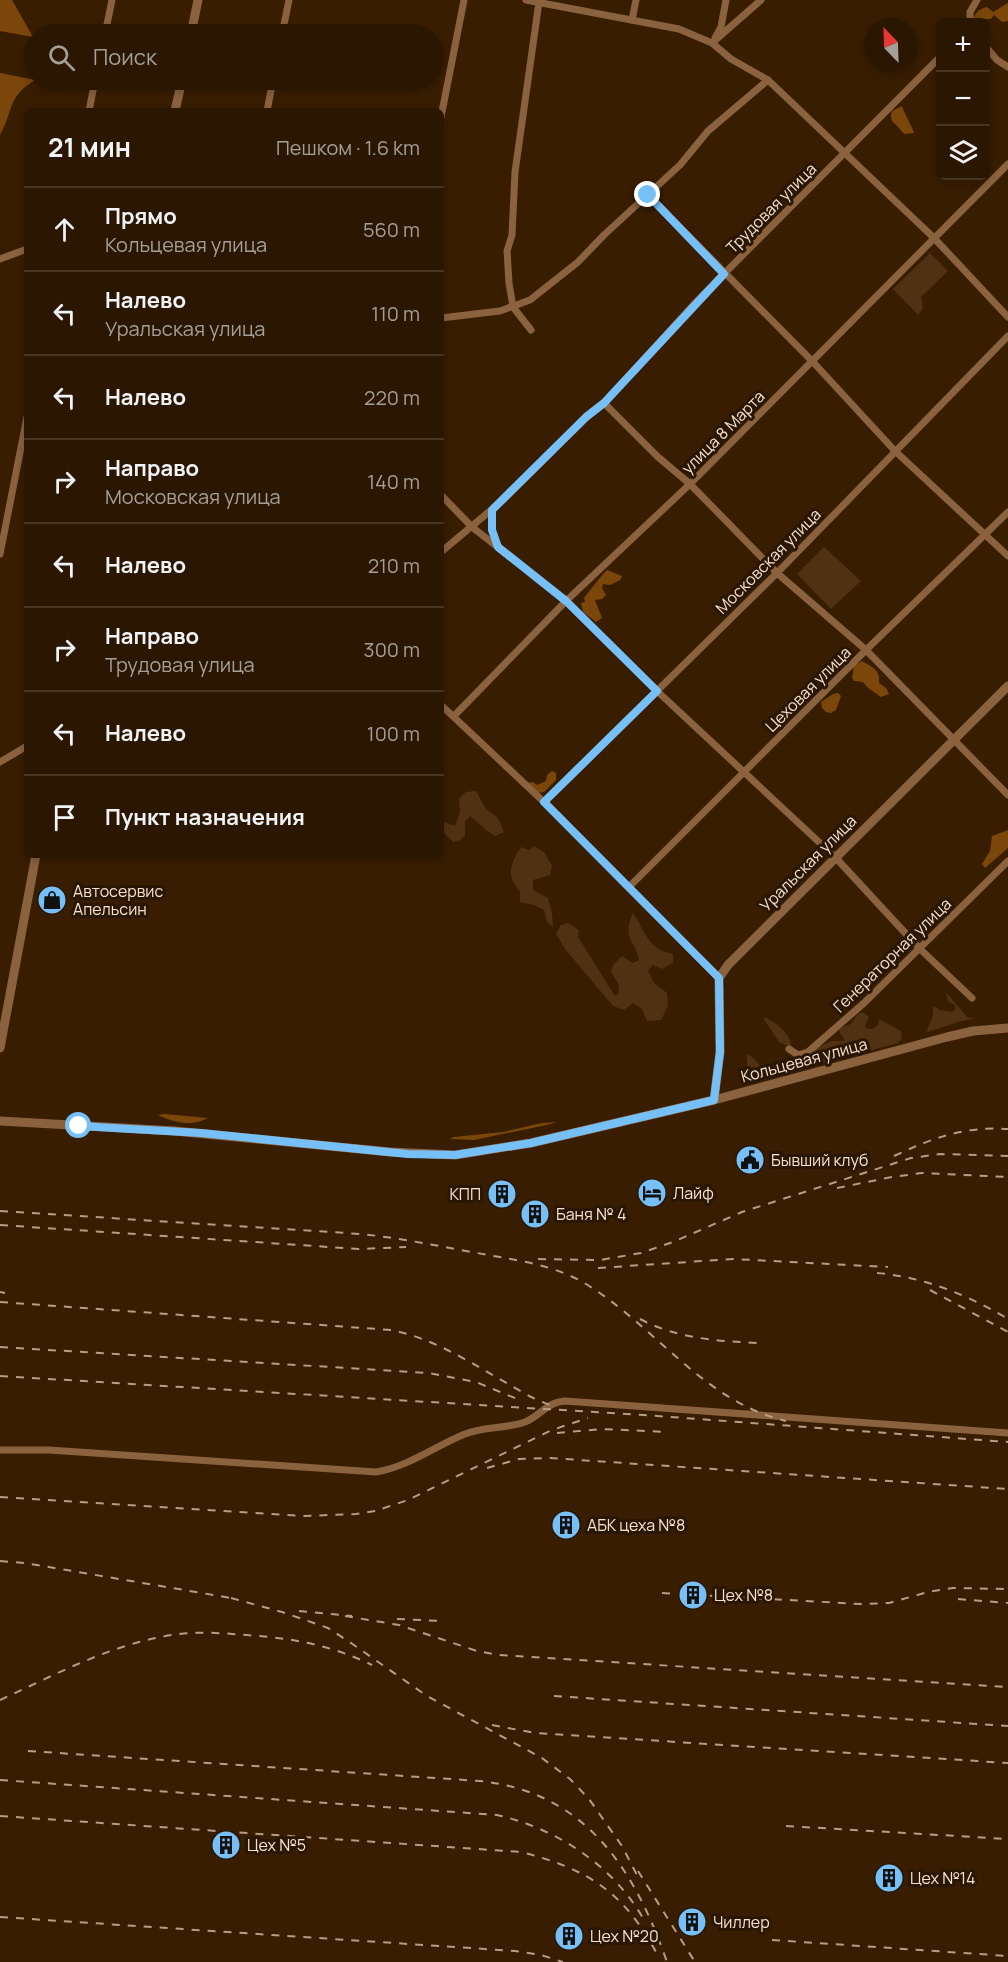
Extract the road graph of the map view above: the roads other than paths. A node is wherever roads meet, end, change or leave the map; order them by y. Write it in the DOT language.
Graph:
graph roads {
  1 [pos="112,0"];
  2 [pos="198,0"];
  3 [pos="289,0"];
  4 [pos="464,0"];
  5 [pos="526,0"];
  6 [pos="636,0"];
  7 [pos="726,0"];
  8 [pos="761,0"];
  9 [pos="977,0"];
  10 [pos="549,1"];
  11 [pos="539,2"];
  12 [pos="970,18"];
  13 [pos="632,20"];
  14 [pos="107,24"];
  15 [pos="193,24"];
  16 [pos="284,24"];
  17 [pos="712,42"];
  18 [pos="990,52"];
  19 [pos="936,61"];
  20 [pos="1008,67"];
  21 [pos="768,80"];
  22 [pos="93,90"];
  23 [pos="180,90"];
  24 [pos="271,90"];
  25 [pos="90,108"];
  26 [pos="177,108"];
  27 [pos="268,108"];
  28 [pos="443,108"];
  29 [pos="844,154"];
  30 [pos="1008,164"];
  31 [pos="648,195"];
  32 [pos="934,238"];
  33 [pos="24,250"];
  34 [pos="0,260"];
  35 [pos="724,274"];
  36 [pos="513,307"];
  37 [pos="1008,317"];
  38 [pos="444,318"];
  39 [pos="531,330"];
  40 [pos="1008,336"];
  41 [pos="813,362"];
  42 [pos="604,403"];
  43 [pos="24,432"];
  44 [pos="895,451"];
  45 [pos="690,484"];
  46 [pos="444,498"];
  47 [pos="492,510"];
  48 [pos="1008,512"];
  49 [pos="472,527"];
  50 [pos="986,534"];
  51 [pos="498,547"];
  52 [pos="444,550"];
  53 [pos="0,554"];
  54 [pos="1008,556"];
  55 [pos="777,573"];
  56 [pos="566,601"];
  57 [pos="866,650"];
  58 [pos="1008,686"];
  59 [pos="657,691"];
  60 [pos="444,708"];
  61 [pos="454,716"];
  62 [pos="953,739"];
  63 [pos="24,748"];
  64 [pos="0,762"];
  65 [pos="745,772"];
  66 [pos="1008,795"];
  67 [pos="544,802"];
  68 [pos="835,857"];
  69 [pos="35,858"];
  70 [pos="1008,861"];
  71 [pos="629,887"];
  72 [pos="920,949"];
  73 [pos="719,978"];
  74 [pos="972,998"];
  75 [pos="1008,1028"];
  76 [pos="0,1048"];
  77 [pos="789,1049"];
  78 [pos="714,1100"];
  79 [pos="0,1121"];
  80 [pos="1008,1433"];
  81 [pos="0,1450"];
  1 -- 14 [label="street"];
  2 -- 15 [label="street"];
  3 -- 16 [label="street"];
  4 -- 28 [label="street"];
  5 -- 11 [label="street"];
  6 -- 13 [label="street"];
  7 -- 17 [label="street"];
  8 -- 17 [label="street"];
  9 -- 12 [label="street"];
  10 -- 11 [label="street"];
  10 -- 13 [label="street"];
  11 -- 36 [label="street"];
  13 -- 17 [label="street"];
  17 -- 21 [label="street"];
  18 -- 20 [label="street"];
  19 -- 29 [label="street, Трудовая улица"];
  21 -- 29 [label="street"];
  21 -- 31 [label="street"];
  22 -- 25 [label="street"];
  23 -- 26 [label="street"];
  24 -- 27 [label="street"];
  29 -- 32 [label="street"];
  29 -- 35 [label="street, Трудовая улица"];
  30 -- 32 [label="street, улица 8 Марта"];
  31 -- 35 [label="street"];
  31 -- 36 [label="street"];
  32 -- 37 [label="street"];
  32 -- 41 [label="street, улица 8 Марта"];
  33 -- 34 [label="street"];
  35 -- 41 [label="street"];
  35 -- 42 [label="street, Трудовая улица"];
  36 -- 38 [label="street"];
  36 -- 39 [label="street"];
  40 -- 44 [label="street, Московская улица"];
  41 -- 44 [label="street"];
  41 -- 45 [label="street, улица 8 Марта"];
  42 -- 45 [label="street"];
  42 -- 47 [label="street, Трудовая улица"];
  43 -- 53 [label="street"];
  44 -- 50 [label="street"];
  44 -- 55 [label="street, Московская улица"];
  45 -- 55 [label="street"];
  45 -- 56 [label="street, улица 8 Марта"];
  46 -- 49 [label="street"];
  47 -- 49 [label="street, Трудовая улица"];
  47 -- 51 [label="street"];
  48 -- 50 [label="street, Цеховая улица"];
  49 -- 51 [label="street"];
  49 -- 52 [label="street, Трудовая улица"];
  50 -- 54 [label="street"];
  50 -- 57 [label="street, Цеховая улица"];
  51 -- 56 [label="street"];
  55 -- 57 [label="street"];
  55 -- 59 [label="street, Московская улица"];
  56 -- 59 [label="street"];
  56 -- 61 [label="street, улица 8 Марта"];
  57 -- 62 [label="street"];
  57 -- 65 [label="street, Цеховая улица"];
  58 -- 62 [label="street, Уральская улица"];
  59 -- 65 [label="street"];
  59 -- 67 [label="street, Московская улица"];
  60 -- 61 [label="street"];
  61 -- 67 [label="street"];
  62 -- 66 [label="street"];
  62 -- 68 [label="street, Уральская улица"];
  63 -- 64 [label="street"];
  65 -- 68 [label="street"];
  65 -- 71 [label="street, Цеховая улица"];
  67 -- 71 [label="street"];
  68 -- 72 [label="street"];
  68 -- 73 [label="street, Уральская улица"];
  69 -- 76 [label="street"];
  70 -- 72 [label="street, Генераторная улица"];
  71 -- 73 [label="street"];
  72 -- 74 [label="street"];
  72 -- 77 [label="street, Генераторная улица"];
  73 -- 78 [label="street"];
  75 -- 78 [label="street, Кольцевая улица"];
  78 -- 79 [label="street, Кольцевая улица"];
  80 -- 81 [label="street"];
}
